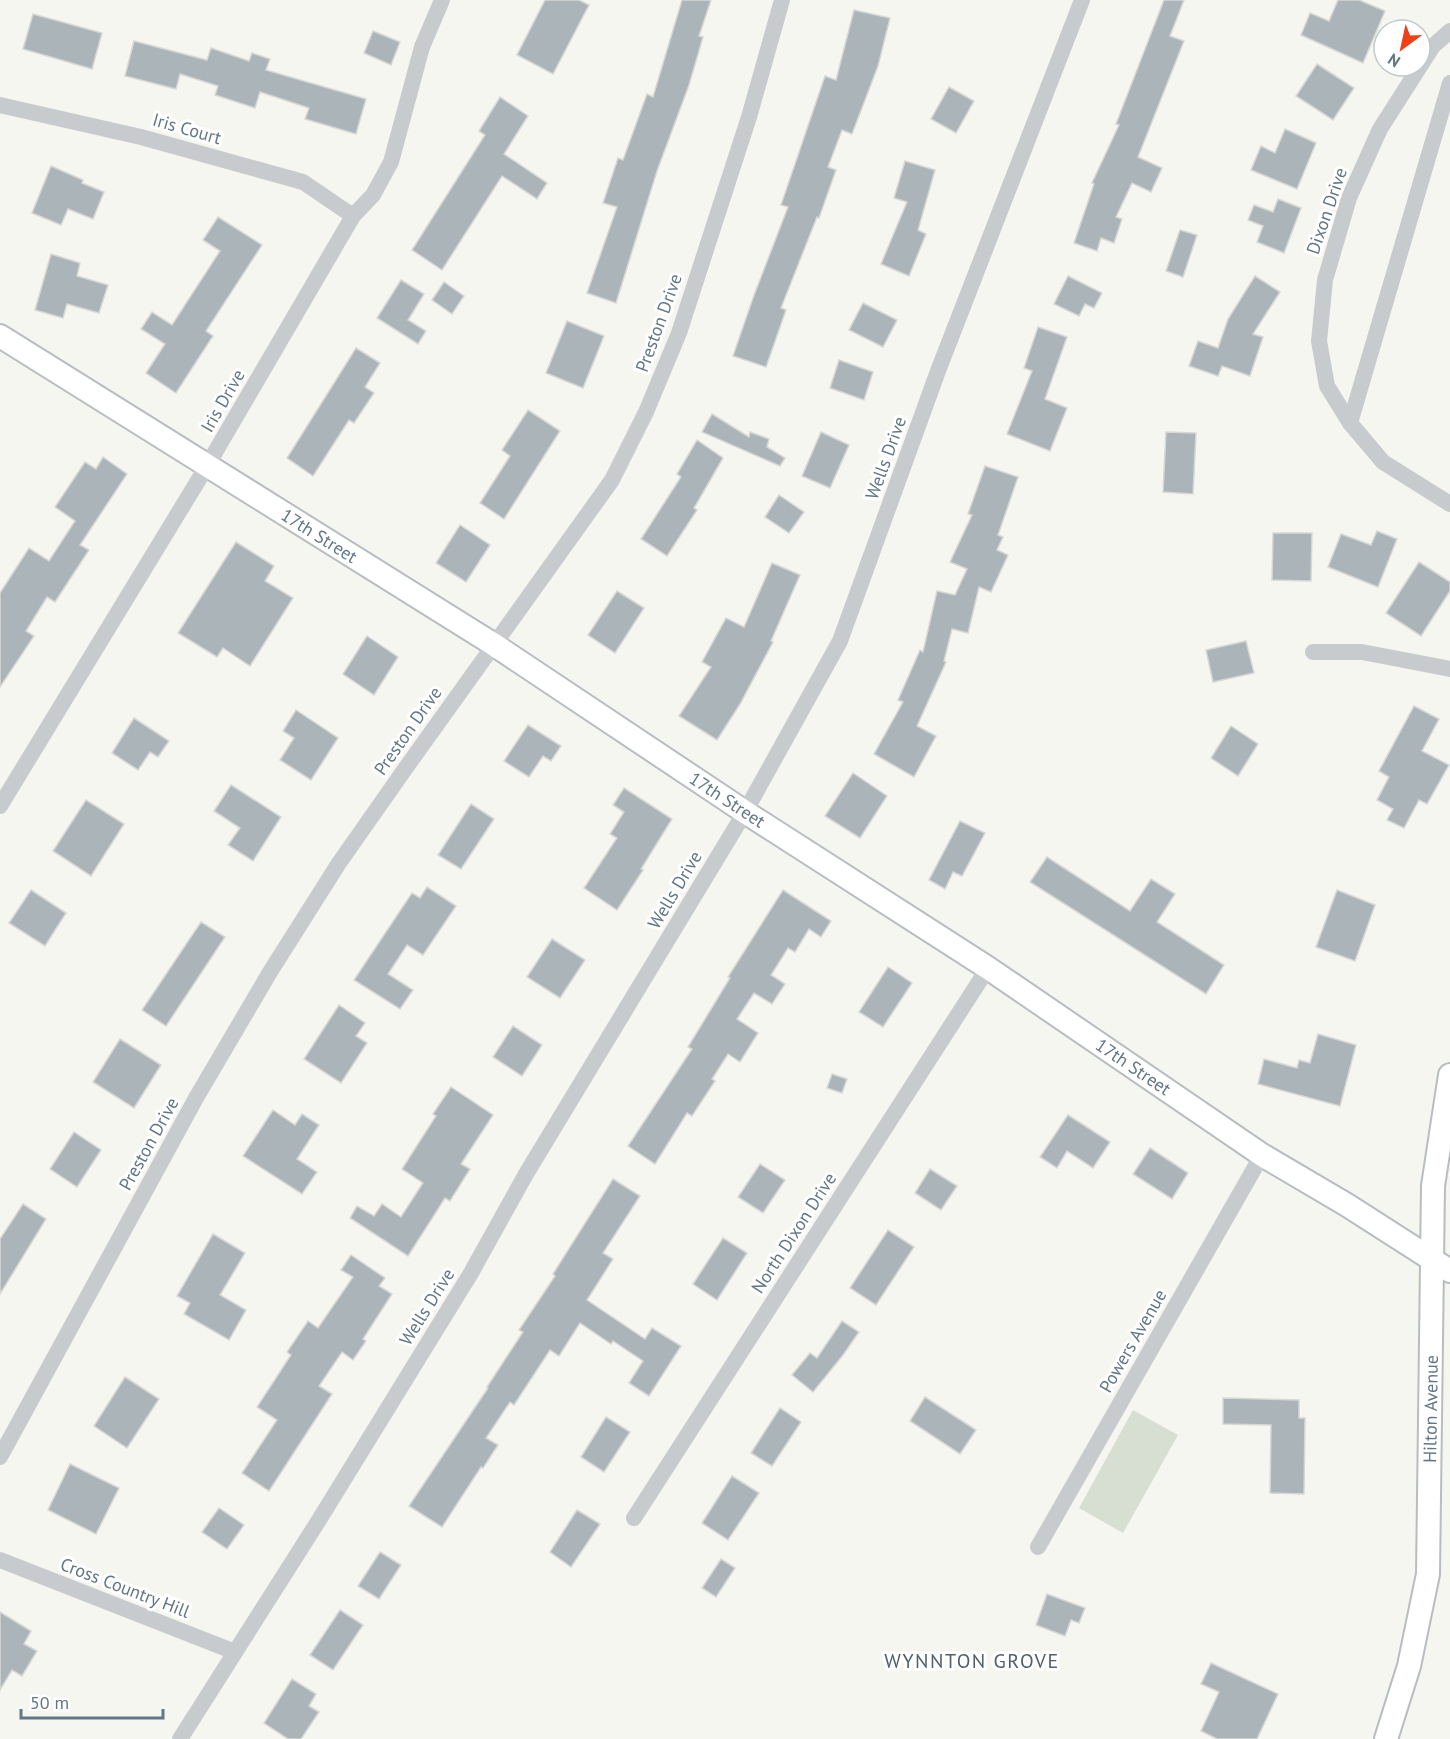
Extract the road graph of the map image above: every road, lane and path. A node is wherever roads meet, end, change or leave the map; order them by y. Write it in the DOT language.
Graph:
graph roads {
  1 [pos="442,0"];
  2 [pos="782,0"];
  3 [pos="1082,0"];
  4 [pos="1450,31"];
  5 [pos="1450,83"];
  6 [pos="0,105"];
  7 [pos="353,216"];
  8 [pos="0,336"];
  9 [pos="1350,423"];
  10 [pos="207,466"];
  11 [pos="1450,504"];
  12 [pos="494,644"];
  13 [pos="1313,652"];
  14 [pos="1450,669"];
  15 [pos="0,806"];
  16 [pos="745,812"];
  17 [pos="988,968"];
  18 [pos="1450,1075"];
  19 [pos="1262,1155"];
  20 [pos="1441,1265"];
  21 [pos="0,1457"];
  22 [pos="634,1518"];
  23 [pos="1038,1547"];
  24 [pos="0,1560"];
  25 [pos="236,1652"];
  26 [pos="180,1739"];
  27 [pos="1386,1739"];
  1 -- 7 [label="street, Iris Drive"];
  2 -- 12 [label="street, Preston Drive"];
  3 -- 16 [label="street, Wells Drive"];
  4 -- 9 [label="street, Dixon Drive"];
  5 -- 9 [label="street"];
  6 -- 7 [label="street, Iris Court"];
  7 -- 10 [label="street, Iris Drive"];
  8 -- 10 [label="street, 17th Street"];
  9 -- 11 [label="street, Dixon Drive"];
  10 -- 12 [label="street, 17th Street"];
  10 -- 15 [label="street, Iris Drive"];
  12 -- 16 [label="street, 17th Street"];
  12 -- 21 [label="street, Preston Drive"];
  13 -- 14 [label="street"];
  16 -- 17 [label="street, 17th Street"];
  16 -- 25 [label="street, Wells Drive"];
  17 -- 19 [label="street, 17th Street"];
  17 -- 22 [label="street, North Dixon Drive"];
  18 -- 20 [label="street, Hilton Avenue"];
  19 -- 20 [label="street, 17th Street"];
  19 -- 23 [label="street, Powers Avenue"];
  20 -- 27 [label="street, Hilton Avenue"];
  24 -- 25 [label="street, Cross Country Hill"];
  25 -- 26 [label="street, Wells Drive"];
}
